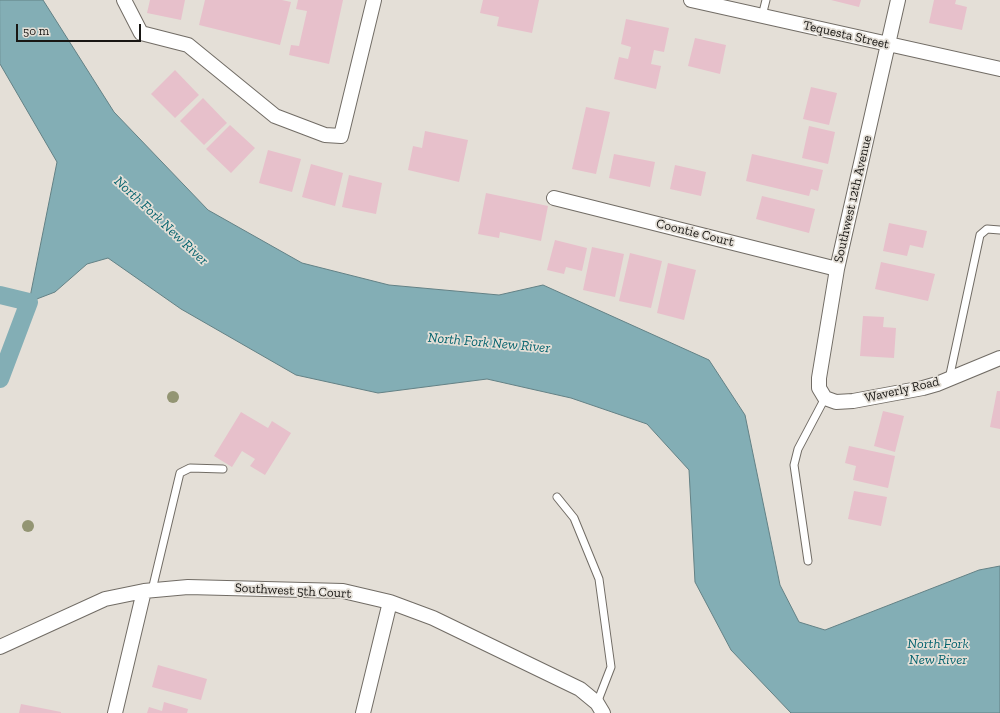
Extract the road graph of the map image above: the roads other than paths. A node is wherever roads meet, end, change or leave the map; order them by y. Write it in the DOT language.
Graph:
graph roads {
  1 [pos="124,0"];
  2 [pos="374,0"];
  3 [pos="691,0"];
  4 [pos="766,0"];
  5 [pos="898,0"];
  6 [pos="762,16"];
  7 [pos="888,45"];
  8 [pos="1000,69"];
  9 [pos="554,198"];
  10 [pos="1000,230"];
  11 [pos="837,269"];
  12 [pos="1000,358"];
  13 [pos="949,379"];
  14 [pos="825,398"];
  15 [pos="223,469"];
  16 [pos="557,497"];
  17 [pos="808,561"];
  18 [pos="148,590"];
  19 [pos="390,602"];
  20 [pos="0,647"];
  21 [pos="600,708"];
  22 [pos="115,713"];
  23 [pos="363,713"];
  1 -- 2 [label="street"];
  3 -- 6 [label="street, Tequesta Street"];
  4 -- 6 [label="lane"];
  5 -- 7 [label="street, Southwest 12th Avenue"];
  6 -- 7 [label="street, Tequesta Street"];
  7 -- 8 [label="street, Tequesta Street"];
  7 -- 11 [label="street, Southwest 12th Avenue"];
  9 -- 11 [label="street, Coontie Court"];
  10 -- 13 [label="lane"];
  11 -- 14 [label="street, Southwest 12th Avenue"];
  12 -- 13 [label="street, Waverly Road"];
  13 -- 14 [label="street, Waverly Road"];
  14 -- 17 [label="lane"];
  15 -- 18 [label="lane"];
  16 -- 21 [label="lane"];
  18 -- 19 [label="street, Southwest 5th Court"];
  18 -- 20 [label="street, Southwest 5th Court"];
  18 -- 22 [label="street"];
  19 -- 21 [label="street, Southwest 5th Court"];
  19 -- 23 [label="street"];
}
